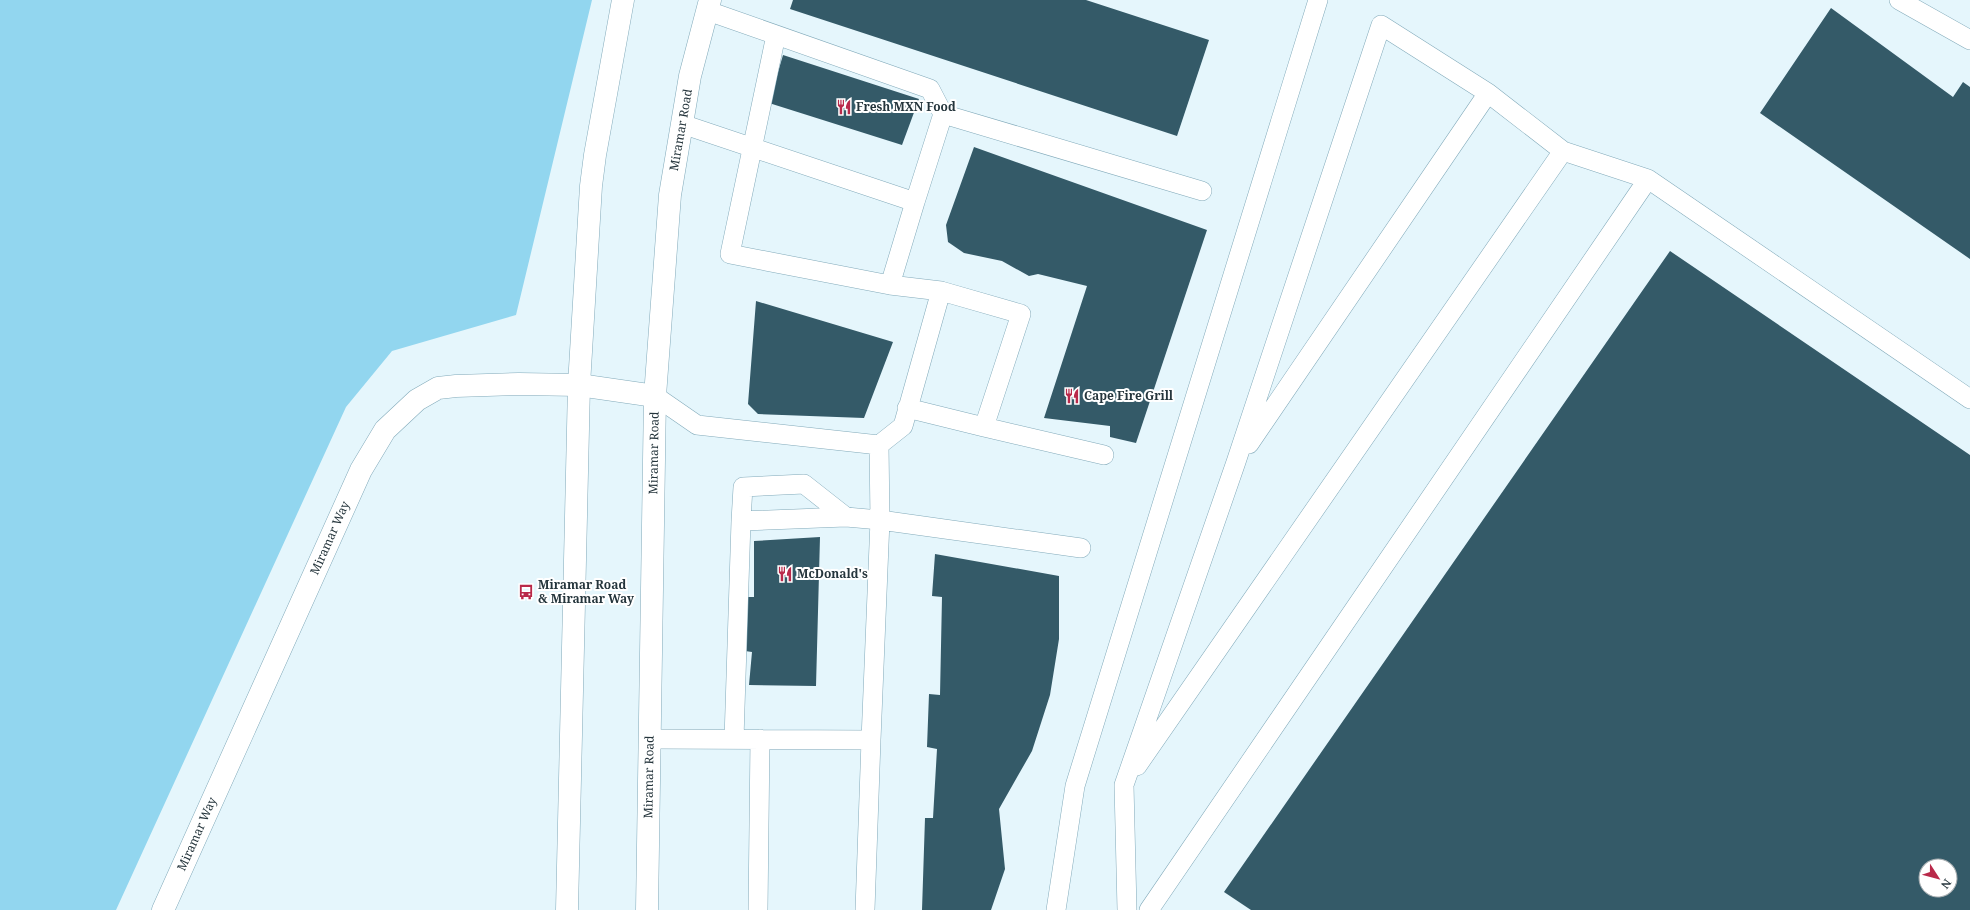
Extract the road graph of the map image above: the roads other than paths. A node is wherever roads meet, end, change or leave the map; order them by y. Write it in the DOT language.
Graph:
graph roads {
  1 [pos="623,0"];
  2 [pos="1318,0"];
  3 [pos="1898,0"];
  4 [pos="709,5"];
  5 [pos="776,35"];
  6 [pos="1970,40"];
  7 [pos="1488,93"];
  8 [pos="943,114"];
  9 [pos="682,124"];
  10 [pos="753,149"];
  11 [pos="1563,150"];
  12 [pos="1648,178"];
  13 [pos="1202,191"];
  14 [pos="915,202"];
  15 [pos="890,285"];
  16 [pos="941,291"];
  17 [pos="579,385"];
  18 [pos="655,396"];
  19 [pos="1970,399"];
  20 [pos="907,408"];
  21 [pos="984,427"];
  22 [pos="879,445"];
  23 [pos="1104,455"];
  24 [pos="1236,462"];
  25 [pos="846,517"];
  26 [pos="880,520"];
  27 [pos="741,521"];
  28 [pos="1082,548"];
  29 [pos="650,739"];
  30 [pos="734,739"];
  31 [pos="760,739"];
  32 [pos="870,740"];
  33 [pos="1124,785"];
  34 [pos="163,910"];
  35 [pos="567,910"];
  36 [pos="647,910"];
  37 [pos="758,910"];
  38 [pos="865,910"];
  39 [pos="1056,910"];
  40 [pos="1127,910"];
  41 [pos="1149,910"];
  1 -- 17 [label="main road"];
  2 -- 39 [label="lane"];
  3 -- 6 [label="lane"];
  4 -- 5 [label="lane"];
  4 -- 9 [label="main road, Miramar Road"];
  5 -- 8 [label="lane"];
  5 -- 10 [label="lane"];
  7 -- 11 [label="lane"];
  7 -- 24 [label="lane"];
  7 -- 24 [label="lane"];
  8 -- 13 [label="lane"];
  8 -- 14 [label="lane"];
  9 -- 10 [label="lane"];
  9 -- 18 [label="main road, Miramar Road"];
  10 -- 14 [label="lane"];
  10 -- 15 [label="lane"];
  11 -- 12 [label="lane"];
  11 -- 33 [label="lane"];
  12 -- 19 [label="lane"];
  12 -- 41 [label="lane"];
  14 -- 15 [label="lane"];
  15 -- 16 [label="lane"];
  16 -- 20 [label="lane"];
  16 -- 21 [label="lane"];
  17 -- 18 [label="main road, Miramar Way"];
  17 -- 34 [label="main road, Miramar Way"];
  17 -- 35 [label="main road"];
  18 -- 22 [label="lane"];
  18 -- 29 [label="main road, Miramar Road"];
  20 -- 21 [label="lane"];
  20 -- 22 [label="lane"];
  21 -- 23 [label="lane"];
  22 -- 26 [label="lane"];
  24 -- 33 [label="lane"];
  25 -- 26 [label="lane"];
  25 -- 27 [label="lane"];
  25 -- 27 [label="lane"];
  26 -- 28 [label="lane"];
  26 -- 32 [label="lane"];
  27 -- 30 [label="lane"];
  29 -- 30 [label="lane"];
  29 -- 36 [label="main road, Miramar Road"];
  30 -- 31 [label="lane"];
  31 -- 32 [label="lane"];
  31 -- 37 [label="lane"];
  32 -- 38 [label="lane"];
  33 -- 40 [label="lane"];
}
